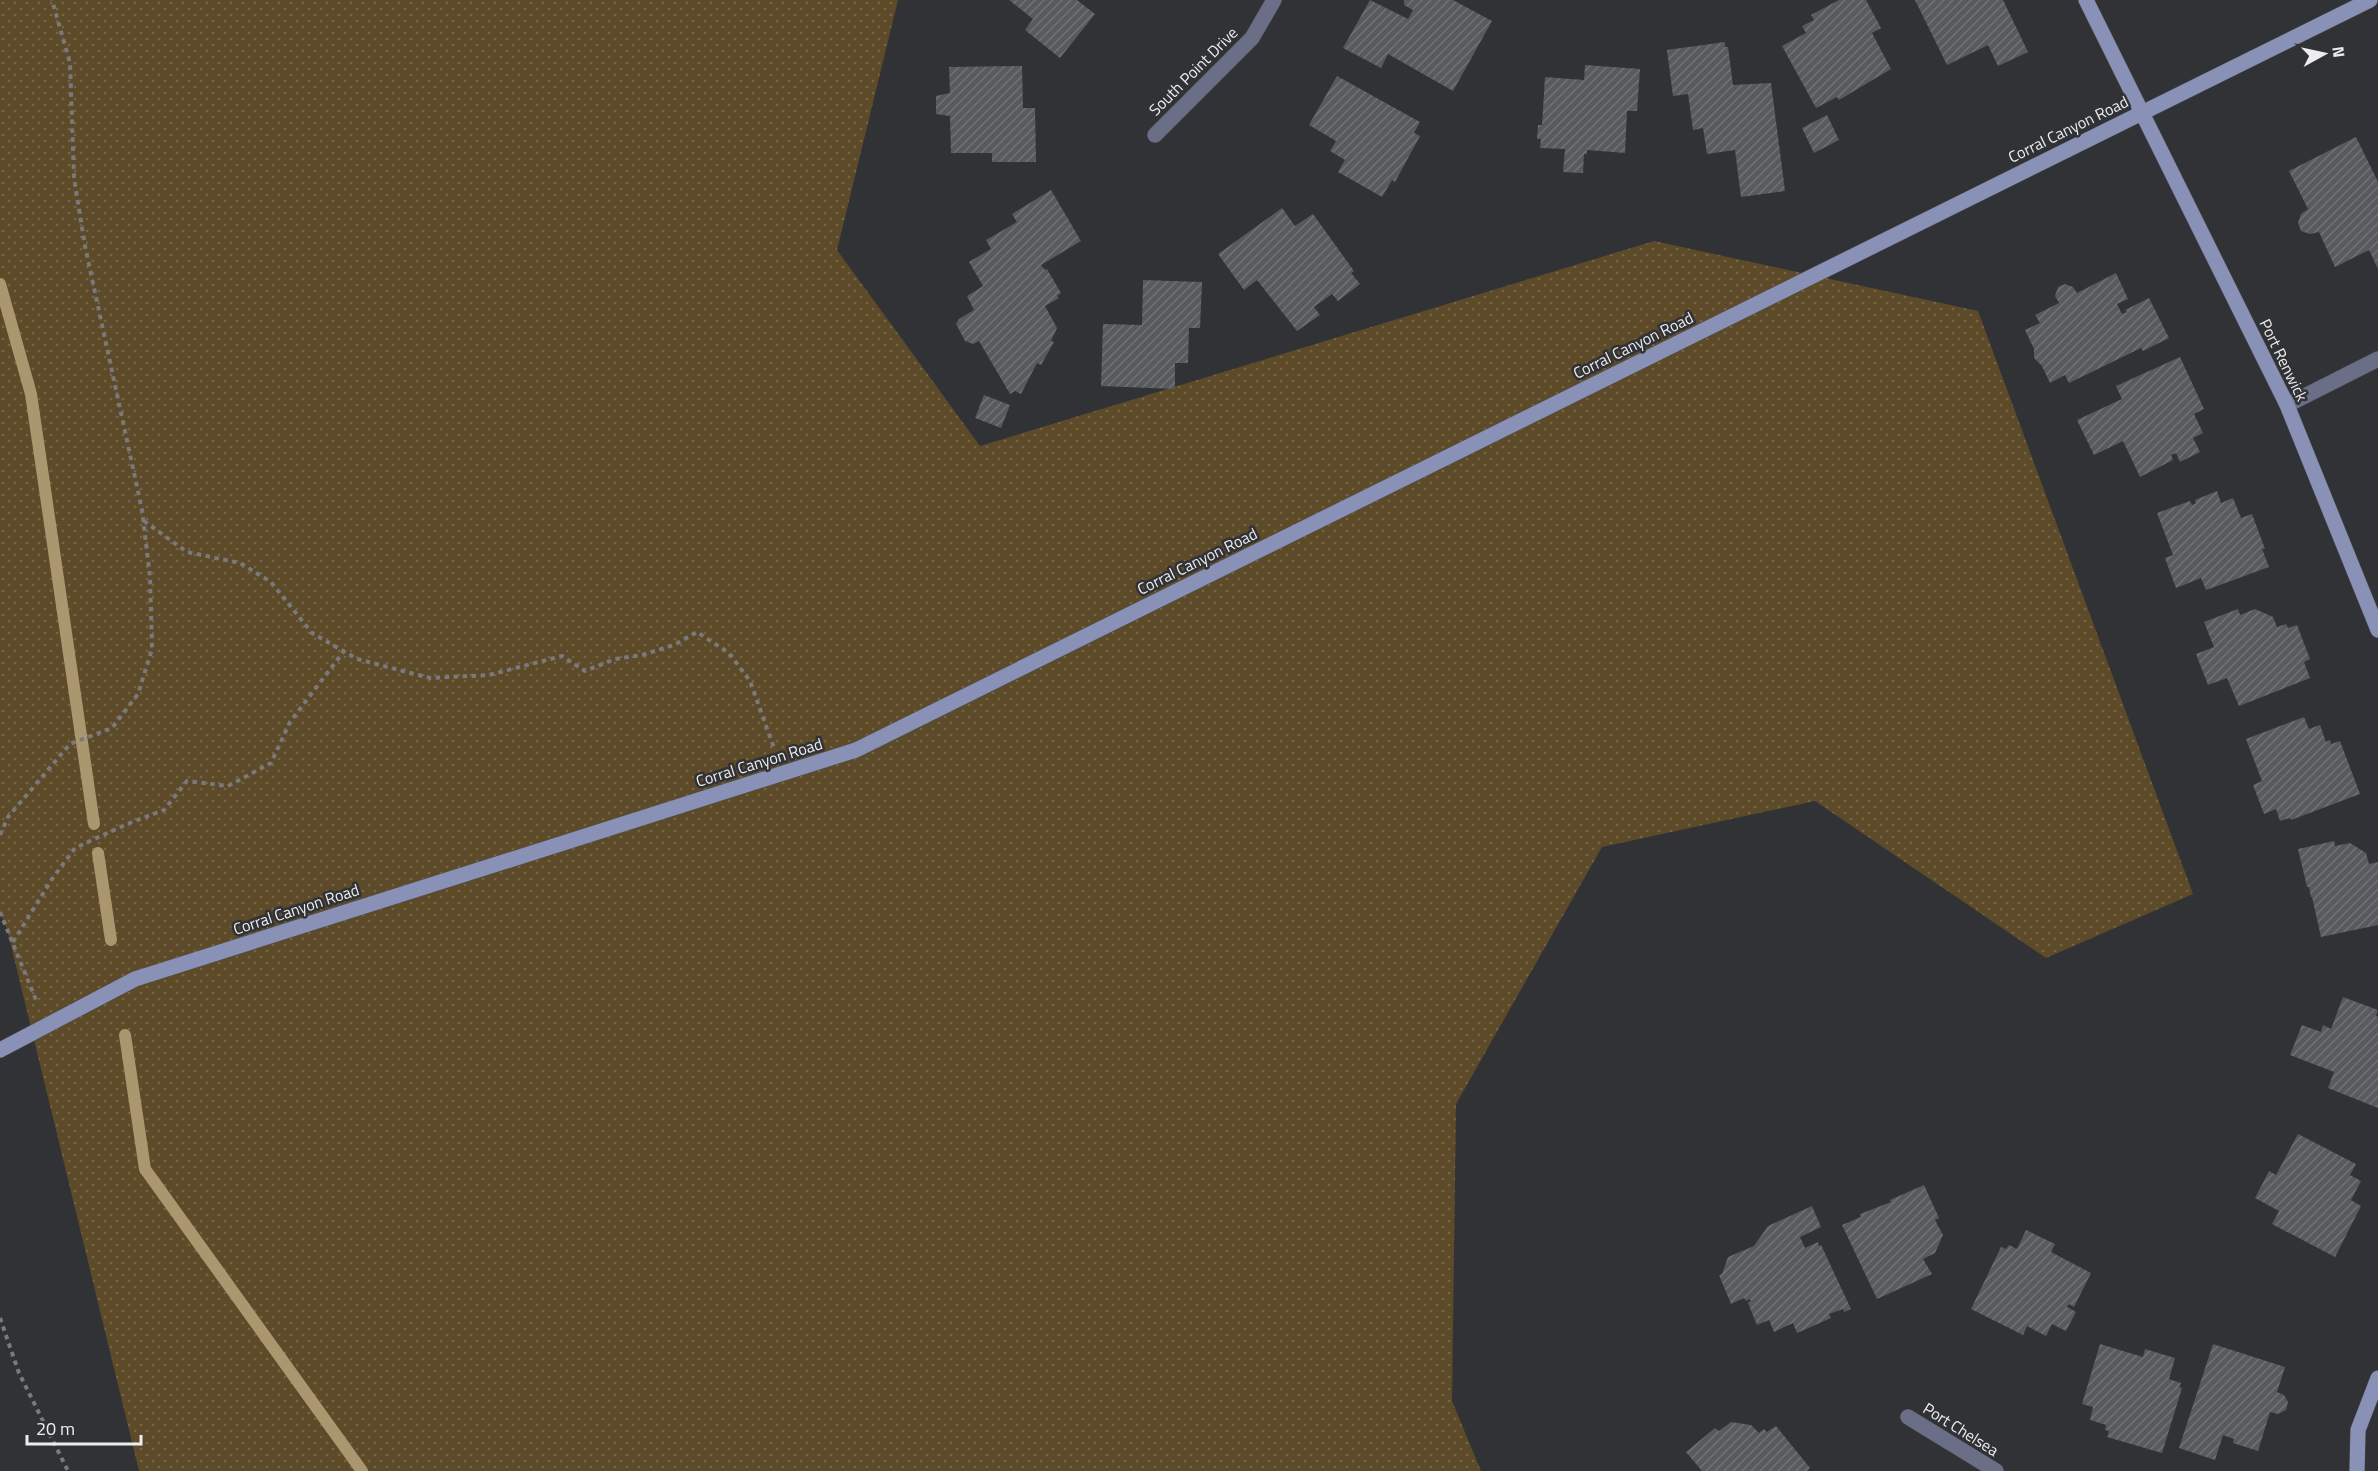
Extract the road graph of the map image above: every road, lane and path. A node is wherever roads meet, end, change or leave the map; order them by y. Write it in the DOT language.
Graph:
graph roads {
  1 [pos="52,0"];
  2 [pos="1274,0"];
  3 [pos="2086,0"];
  4 [pos="2370,0"];
  5 [pos="2143,112"];
  6 [pos="1155,135"];
  7 [pos="2378,359"];
  8 [pos="2287,405"];
  9 [pos="143,520"];
  10 [pos="2378,630"];
  11 [pos="344,651"];
  12 [pos="783,773"];
  13 [pos="0,835"];
  14 [pos="0,912"];
  15 [pos="13,942"];
  16 [pos="47,1025"];
  17 [pos="0,1050"];
  18 [pos="0,1318"];
  19 [pos="2378,1378"];
  20 [pos="1908,1417"];
  21 [pos="68,1471"];
  22 [pos="1996,1471"];
  23 [pos="2357,1471"];
  1 -- 9 [label="path"];
  2 -- 6 [label="street, South Point Drive"];
  3 -- 5 [label="main road, Port Renwick"];
  4 -- 5 [label="main road, Corral Canyon Road"];
  5 -- 8 [label="main road, Port Renwick"];
  5 -- 12 [label="main road, Corral Canyon Road"];
  7 -- 8 [label="street"];
  8 -- 10 [label="main road, Port Renwick"];
  9 -- 11 [label="path"];
  9 -- 13 [label="path"];
  11 -- 12 [label="path"];
  11 -- 15 [label="path"];
  12 -- 16 [label="main road, Corral Canyon Road"];
  14 -- 15 [label="path"];
  15 -- 16 [label="path"];
  16 -- 17 [label="main road, Corral Canyon Road"];
  18 -- 21 [label="path"];
  19 -- 23 [label="main road"];
  20 -- 22 [label="street, Port Chelsea"];
}
